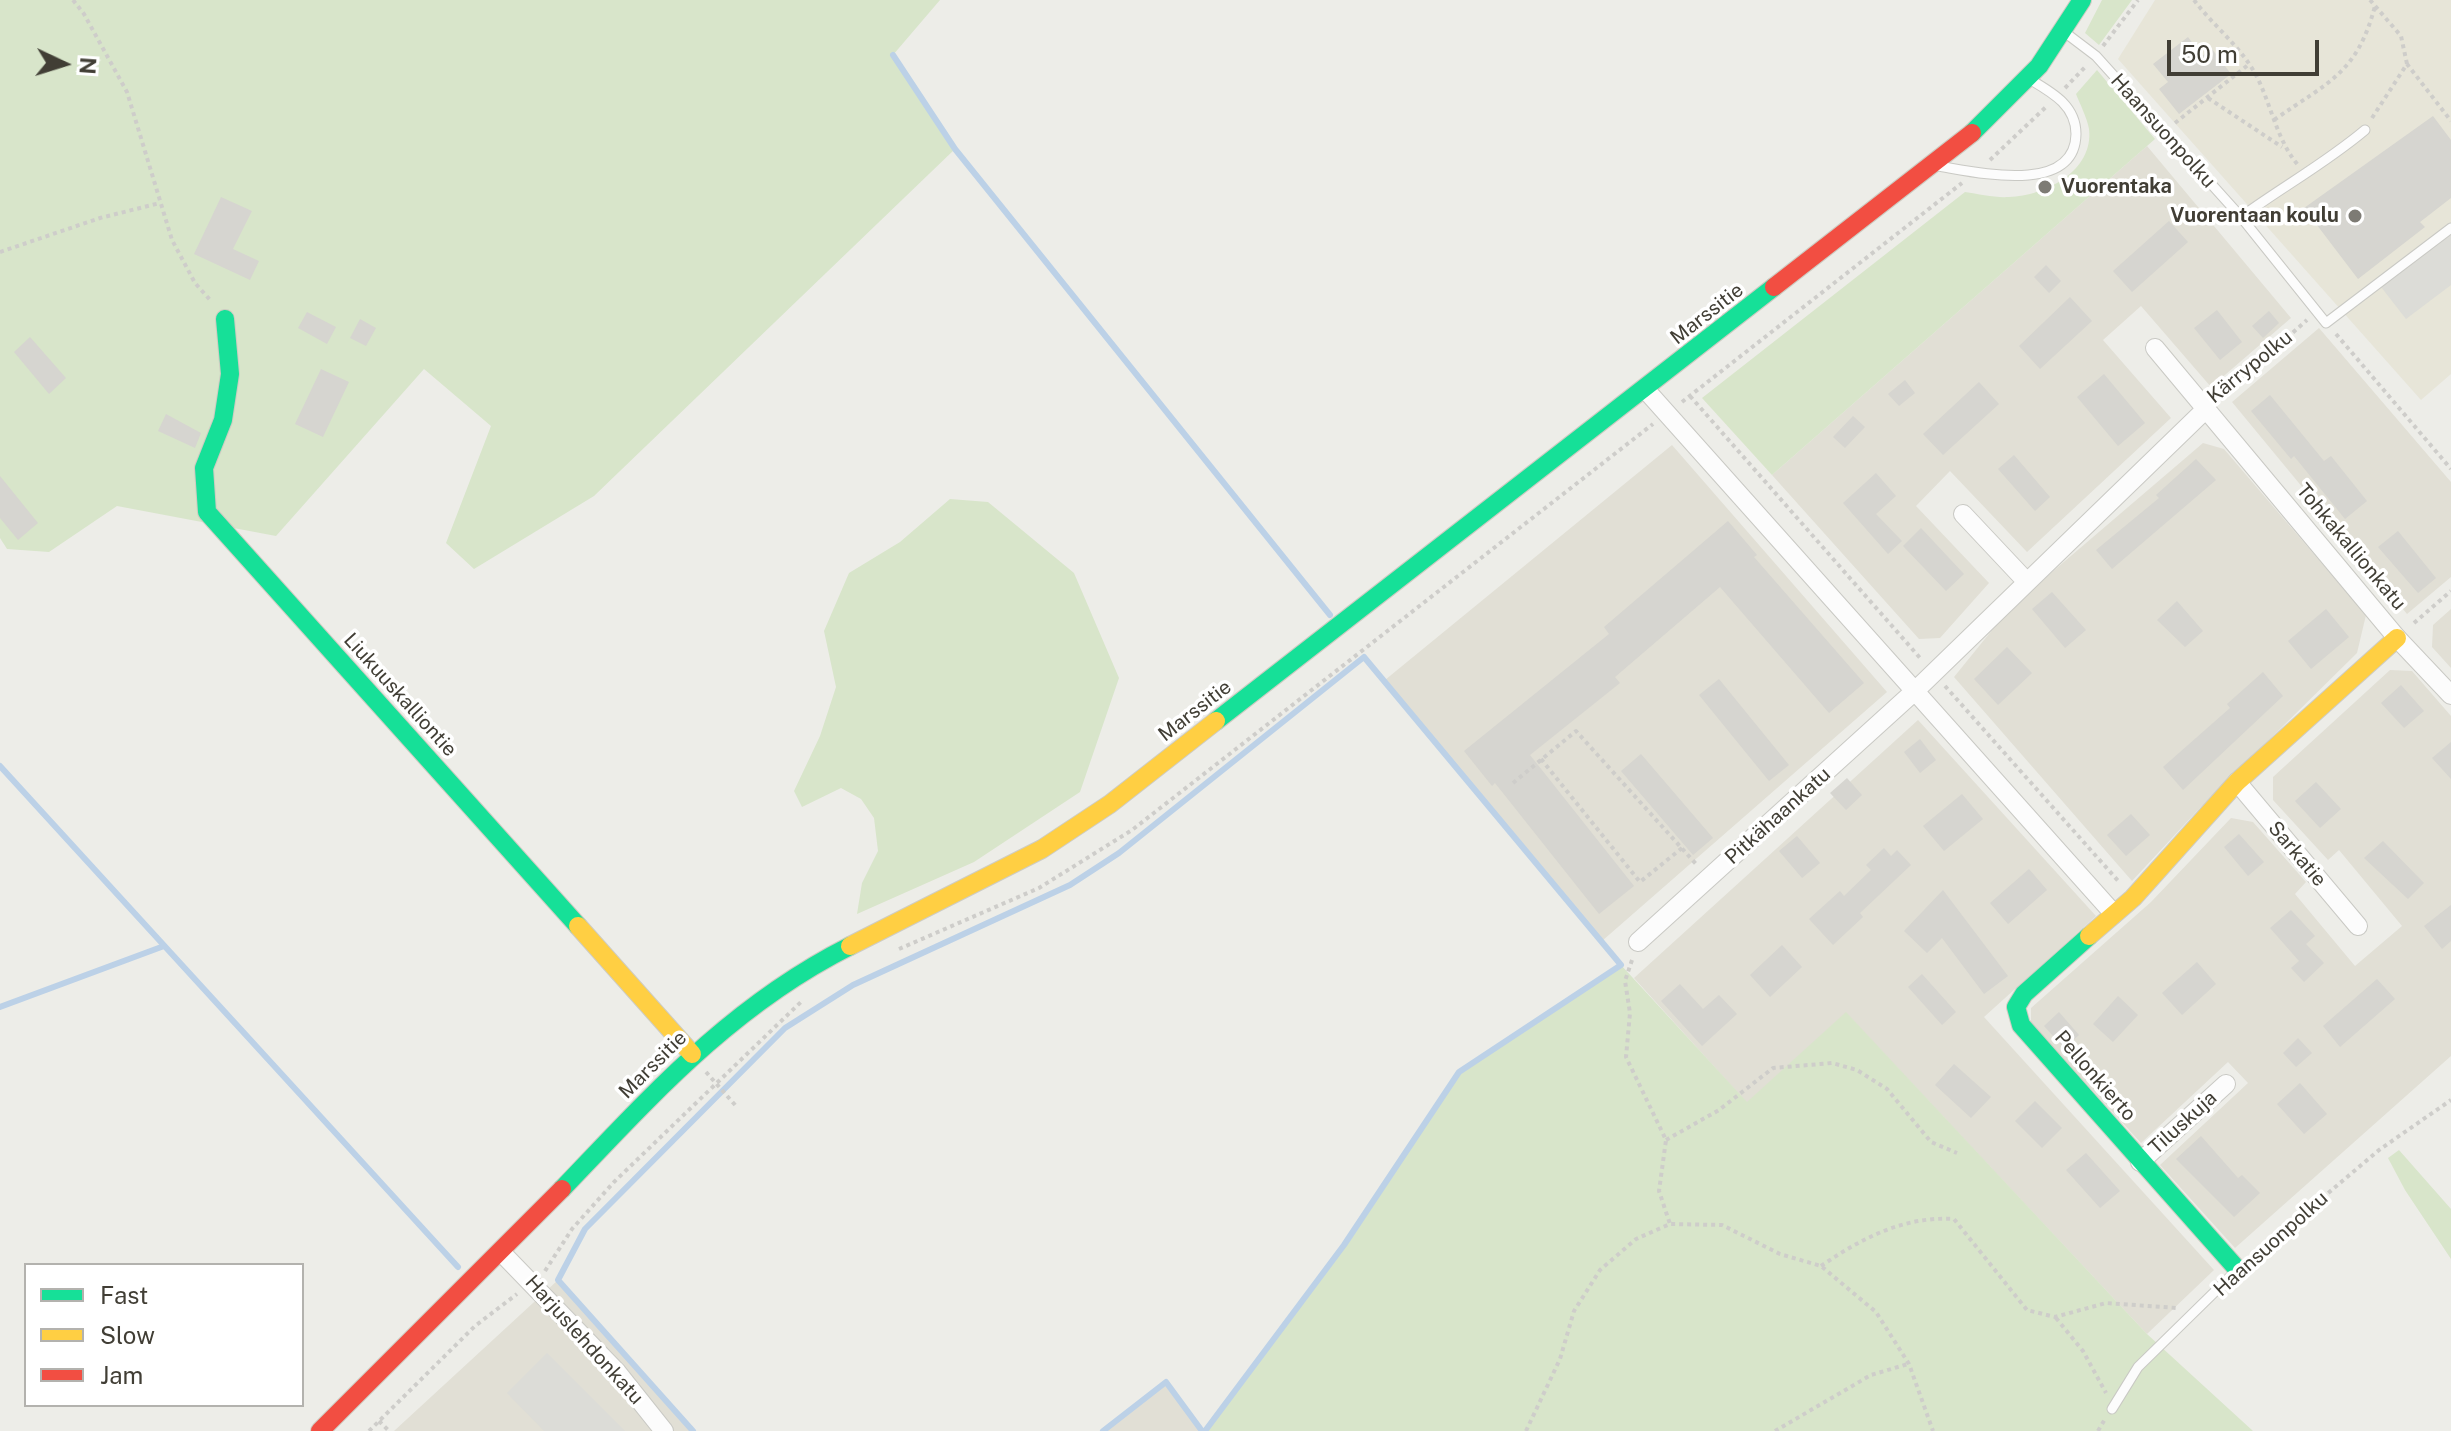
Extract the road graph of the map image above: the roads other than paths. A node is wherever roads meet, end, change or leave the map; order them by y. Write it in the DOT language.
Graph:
graph roads {
  1 [pos="2082,0"];
  2 [pos="2065,31"];
  3 [pos="2030,79"];
  4 [pos="2365,130"];
  5 [pos="1930,165"];
  6 [pos="2241,217"];
  7 [pos="2451,228"];
  8 [pos="225,319"];
  9 [pos="2155,348"];
  10 [pos="1645,389"];
  11 [pos="2207,408"];
  12 [pos="1963,514"];
  13 [pos="2026,581"];
  14 [pos="2397,638"];
  15 [pos="1917,689"];
  16 [pos="2451,695"];
  17 [pos="2237,782"];
  18 [pos="2114,914"];
  19 [pos="2358,926"];
  20 [pos="1638,942"];
  21 [pos="692,1054"];
  22 [pos="2226,1084"];
  23 [pos="2140,1162"];
  24 [pos="501,1252"];
  25 [pos="2238,1270"];
  26 [pos="2112,1409"];
  27 [pos="320,1431"];
  28 [pos="664,1431"];
  1 -- 2 [label="main road, Marssitie"];
  2 -- 3 [label="main road, Marssitie"];
  2 -- 6 [label="lane, Haansuonpolku"];
  3 -- 5 [label="main road, Marssitie"];
  3 -- 5 [label="lane"];
  4 -- 6 [label="lane"];
  5 -- 10 [label="main road, Marssitie"];
  6 -- 7 [label="lane, Haansuonpolku"];
  8 -- 21 [label="main road, Liukuuskalliontie"];
  9 -- 11 [label="street, Kärrypolku"];
  10 -- 15 [label="street"];
  10 -- 21 [label="main road, Marssitie"];
  11 -- 13 [label="street"];
  11 -- 14 [label="street, Tohkakallionkatu"];
  12 -- 13 [label="street"];
  13 -- 15 [label="street"];
  14 -- 16 [label="street"];
  14 -- 17 [label="main road, Tohkakallionkatu"];
  15 -- 18 [label="street"];
  15 -- 20 [label="street, Pitkähaankatu"];
  17 -- 18 [label="main road, Tohkakallionkatu"];
  17 -- 19 [label="street, Sarkatie"];
  18 -- 23 [label="main road, Pellonkierto"];
  21 -- 24 [label="main road, Marssitie"];
  22 -- 23 [label="street, Tiluskuja"];
  23 -- 25 [label="main road, Pellonkierto"];
  24 -- 27 [label="main road, Marssitie"];
  24 -- 28 [label="street, Harjuslehdonkatu"];
  25 -- 26 [label="lane, Haansuonpolku"];
}
